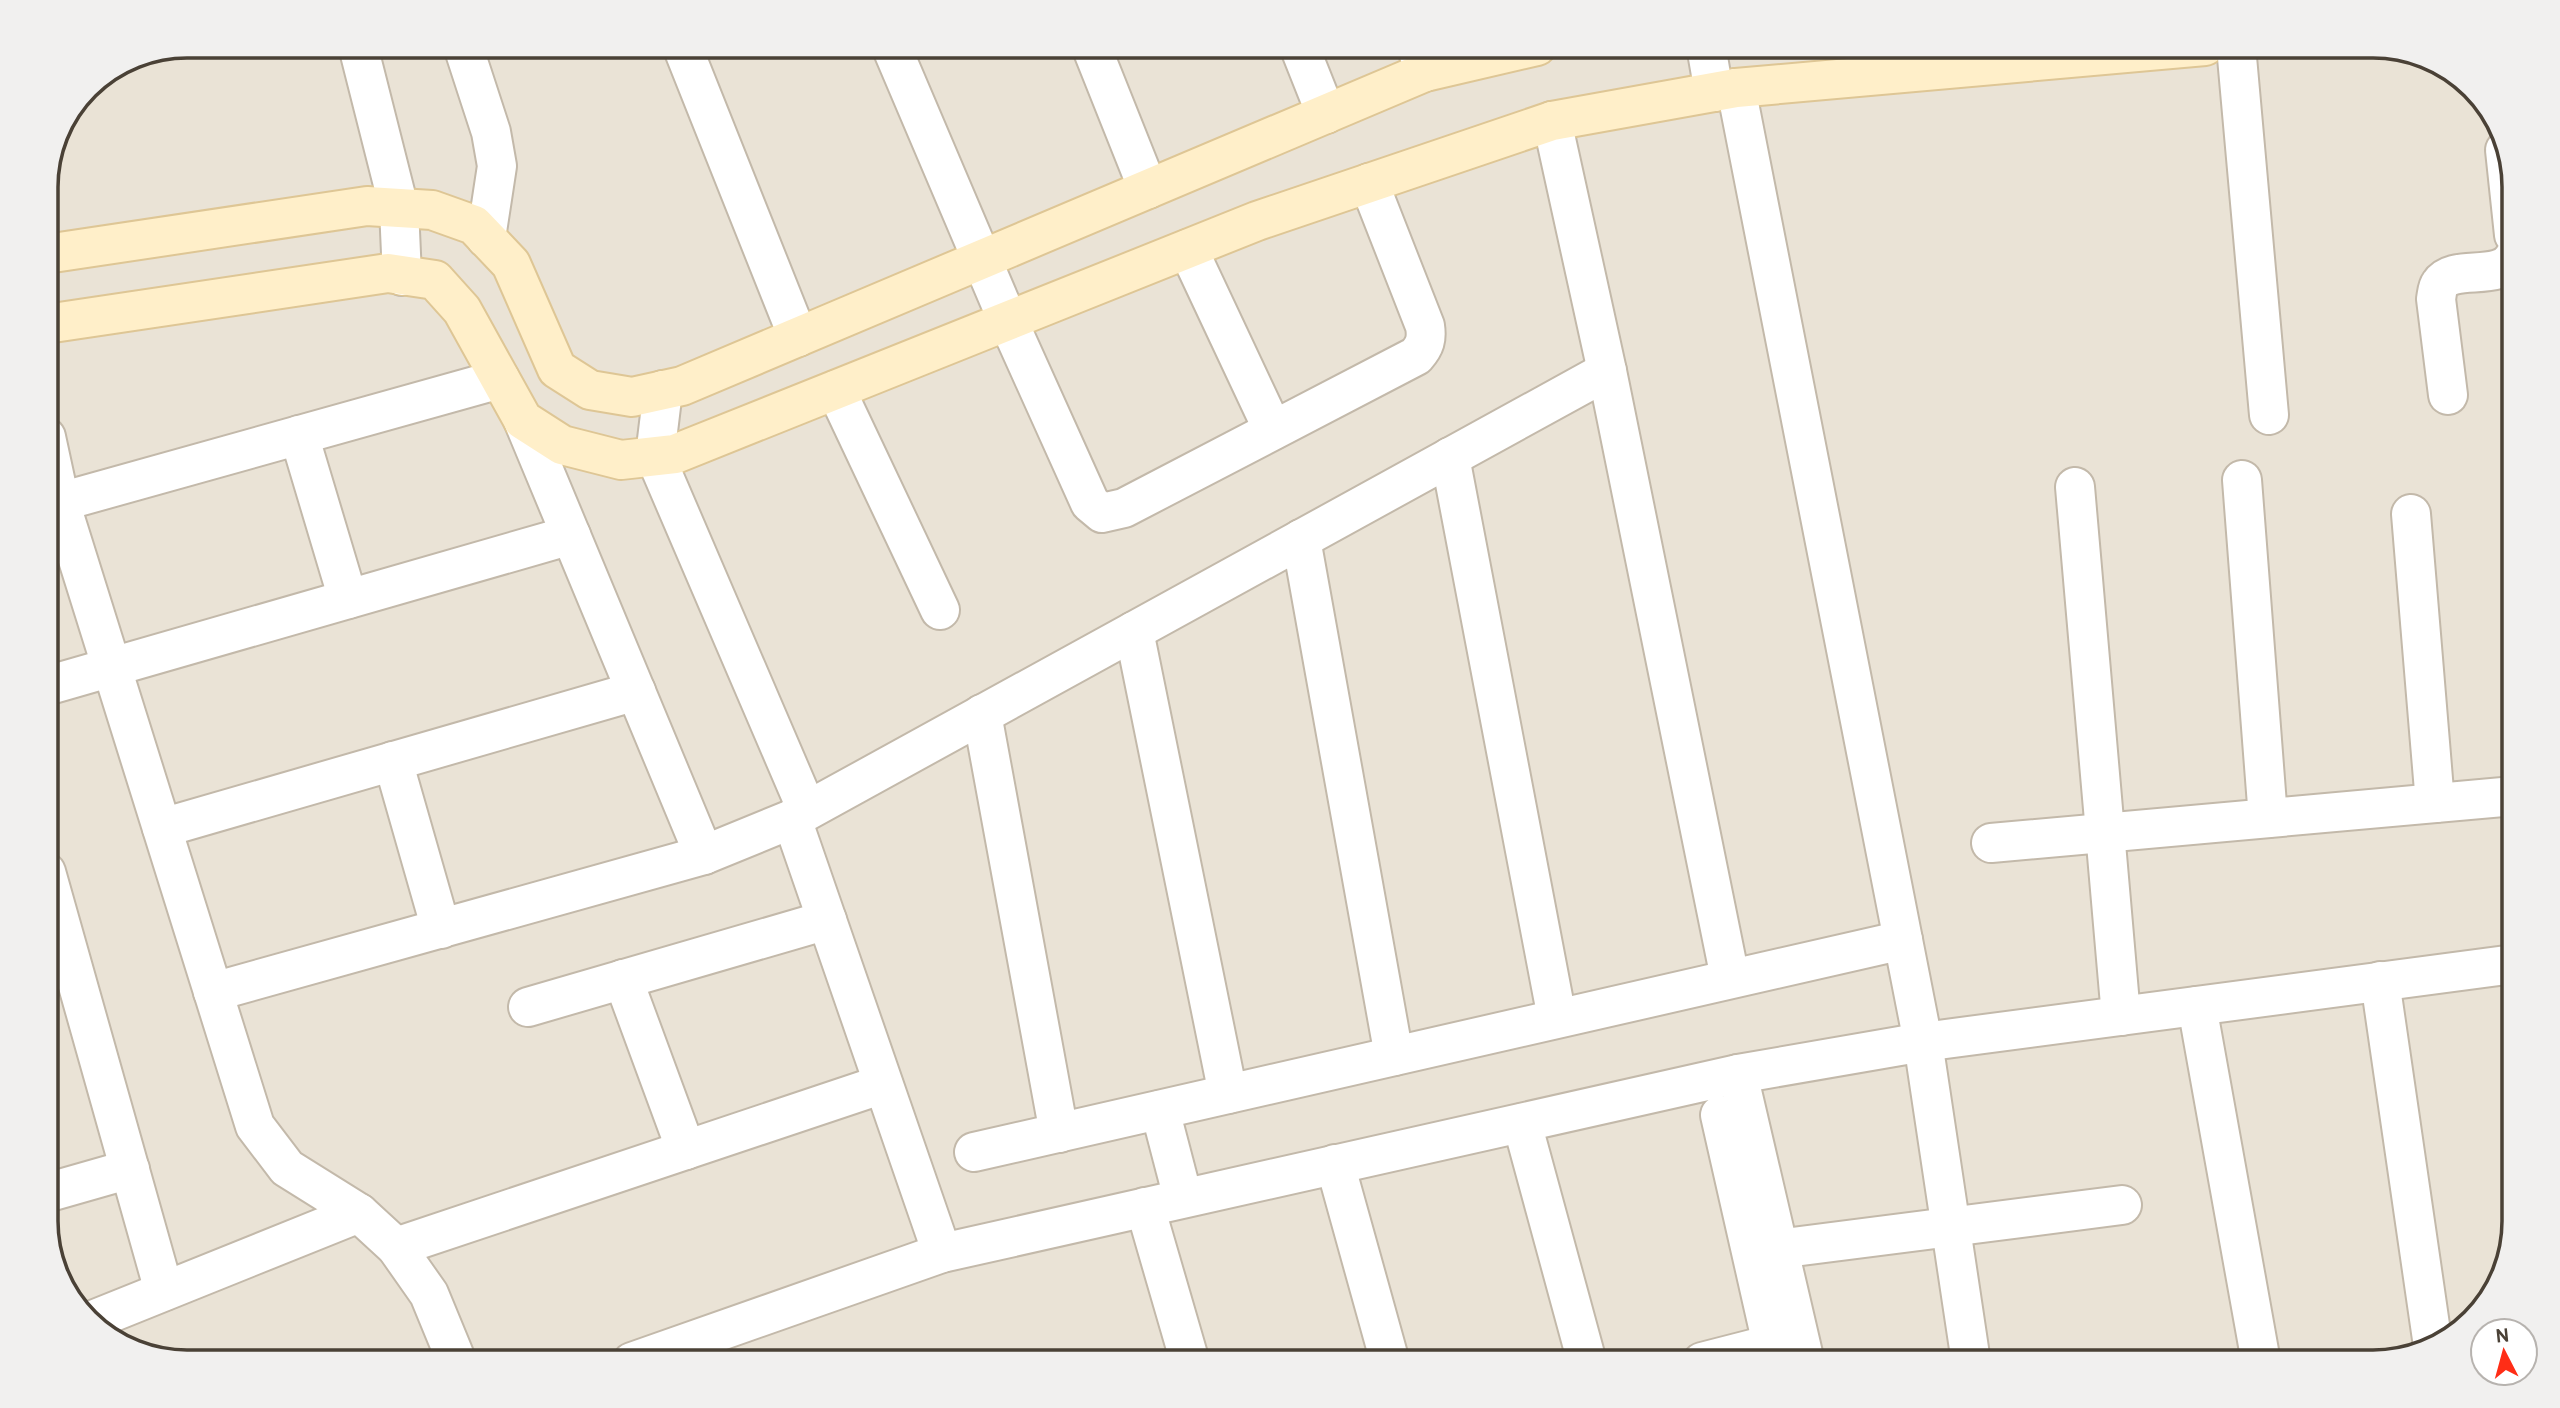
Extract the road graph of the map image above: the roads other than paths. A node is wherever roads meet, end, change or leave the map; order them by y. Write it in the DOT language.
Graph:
graph roads {
  1 [pos="361,58"];
  2 [pos="467,58"];
  3 [pos="687,58"];
  4 [pos="896,58"];
  5 [pos="1096,58"];
  6 [pos="1304,58"];
  7 [pos="1711,58"];
  8 [pos="2074,58"];
  9 [pos="2237,58"];
  10 [pos="1421,59"];
  11 [pos="1725,90"];
  12 [pos="1325,114"];
  13 [pos="1552,121"];
  14 [pos="1369,183"];
  15 [pos="1148,189"];
  16 [pos="398,208"];
  17 [pos="486,238"];
  18 [pos="1188,249"];
  19 [pos="58,252"];
  20 [pos="981,260"];
  21 [pos="2502,268"];
  22 [pos="402,275"];
  23 [pos="1007,321"];
  24 [pos="58,322"];
  25 [pos="799,337"];
  26 [pos="1607,371"];
  27 [pos="500,379"];
  28 [pos="663,390"];
  29 [pos="836,390"];
  30 [pos="2448,395"];
  31 [pos="2269,415"];
  32 [pos="523,420"];
  33 [pos="1273,430"];
  34 [pos="299,435"];
  35 [pos="655,456"];
  36 [pos="1450,457"];
  37 [pos="2242,480"];
  38 [pos="2075,487"];
  39 [pos="58,493"];
  40 [pos="60,502"];
  41 [pos="2411,514"];
  42 [pos="571,535"];
  43 [pos="1301,539"];
  44 [pos="348,599"];
  45 [pos="940,610"];
  46 [pos="1134,631"];
  47 [pos="111,667"];
  48 [pos="58,682"];
  49 [pos="636,691"];
  50 [pos="982,714"];
  51 [pos="393,761"];
  52 [pos="2502,797"];
  53 [pos="2435,803"];
  54 [pos="800,814"];
  55 [pos="2268,818"];
  56 [pos="162,828"];
  57 [pos="2105,833"];
  58 [pos="1991,843"];
  59 [pos="704,855"];
  60 [pos="58,915"];
  61 [pos="827,920"];
  62 [pos="441,929"];
  63 [pos="1903,940"];
  64 [pos="2502,966"];
  65 [pos="1730,978"];
  66 [pos="623,979"];
  67 [pos="2380,981"];
  68 [pos="213,992"];
  69 [pos="2197,1006"];
  70 [pos="528,1007"];
  71 [pos="2120,1016"];
  72 [pos="1557,1018"];
  73 [pos="1923,1042"];
  74 [pos="1394,1056"];
  75 [pos="1725,1078"];
  76 [pos="883,1084"];
  77 [pos="1227,1094"];
  78 [pos="1160,1110"];
  79 [pos="1522,1123"];
  80 [pos="1059,1133"];
  81 [pos="686,1150"];
  82 [pos="974,1152"];
  83 [pos="1335,1164"];
  84 [pos="130,1170"];
  85 [pos="58,1190"];
  86 [pos="1183,1198"];
  87 [pos="2122,1205"];
  88 [pos="1145,1207"];
  89 [pos="359,1213"];
  90 [pos="1952,1228"];
  91 [pos="396,1247"];
  92 [pos="1778,1248"];
  93 [pos="942,1253"];
  94 [pos="164,1291"];
  95 [pos="101,1317"];
  96 [pos="2432,1336"];
  97 [pos="717,1348"];
  98 [pos="452,1350"];
  99 [pos="1186,1350"];
  100 [pos="1386,1350"];
  101 [pos="1583,1350"];
  102 [pos="1773,1350"];
  103 [pos="1802,1350"];
  104 [pos="1969,1350"];
  105 [pos="2259,1350"];
  1 -- 16 [label="street"];
  2 -- 17 [label="street"];
  3 -- 25 [label="street"];
  4 -- 20 [label="street"];
  5 -- 15 [label="street"];
  6 -- 12 [label="street"];
  7 -- 11 [label="street"];
  8 -- 11 [label="main road"];
  9 -- 31 [label="street"];
  10 -- 12 [label="main road"];
  11 -- 13 [label="main road"];
  11 -- 63 [label="street"];
  12 -- 15 [label="main road"];
  13 -- 14 [label="main road"];
  13 -- 26 [label="street"];
  14 -- 18 [label="main road"];
  14 -- 33 [label="street"];
  15 -- 20 [label="main road"];
  16 -- 17 [label="main road"];
  16 -- 19 [label="main road"];
  16 -- 22 [label="street"];
  17 -- 28 [label="main road"];
  18 -- 23 [label="main road"];
  18 -- 33 [label="street"];
  20 -- 23 [label="street"];
  20 -- 25 [label="main road"];
  21 -- 30 [label="street"];
  22 -- 24 [label="main road"];
  22 -- 27 [label="main road"];
  23 -- 29 [label="main road"];
  23 -- 33 [label="street"];
  25 -- 28 [label="main road"];
  26 -- 36 [label="street"];
  26 -- 65 [label="street"];
  27 -- 32 [label="main road"];
  27 -- 34 [label="street"];
  28 -- 35 [label="street"];
  29 -- 35 [label="main road"];
  29 -- 45 [label="street"];
  32 -- 35 [label="main road"];
  32 -- 42 [label="street"];
  34 -- 40 [label="street"];
  34 -- 44 [label="street"];
  35 -- 54 [label="street"];
  36 -- 43 [label="street"];
  36 -- 72 [label="street"];
  37 -- 55 [label="street"];
  38 -- 57 [label="street"];
  39 -- 40 [label="street"];
  40 -- 47 [label="street"];
  41 -- 53 [label="street"];
  42 -- 44 [label="street"];
  42 -- 49 [label="street"];
  43 -- 46 [label="street"];
  43 -- 74 [label="street"];
  44 -- 47 [label="street"];
  46 -- 50 [label="street"];
  46 -- 77 [label="street"];
  47 -- 48 [label="street"];
  47 -- 56 [label="street"];
  49 -- 51 [label="street"];
  49 -- 59 [label="street"];
  50 -- 54 [label="street"];
  50 -- 80 [label="street"];
  51 -- 56 [label="street"];
  51 -- 62 [label="street"];
  52 -- 53 [label="street"];
  53 -- 55 [label="street"];
  54 -- 59 [label="street"];
  54 -- 61 [label="street"];
  55 -- 57 [label="street"];
  56 -- 68 [label="street"];
  57 -- 58 [label="street"];
  57 -- 71 [label="street"];
  59 -- 62 [label="street"];
  60 -- 84 [label="street"];
  61 -- 66 [label="street"];
  61 -- 76 [label="street"];
  62 -- 68 [label="street"];
  63 -- 65 [label="street"];
  63 -- 73 [label="street"];
  64 -- 67 [label="street"];
  65 -- 72 [label="street"];
  66 -- 70 [label="street"];
  66 -- 81 [label="street"];
  67 -- 69 [label="street"];
  67 -- 96 [label="street"];
  68 -- 89 [label="street"];
  69 -- 71 [label="street"];
  69 -- 105 [label="street"];
  71 -- 73 [label="street"];
  72 -- 74 [label="street"];
  73 -- 75 [label="street"];
  73 -- 90 [label="street"];
  74 -- 77 [label="street"];
  75 -- 79 [label="street"];
  75 -- 92 [label="street"];
  75 -- 102 [label="street"];
  76 -- 81 [label="street"];
  76 -- 93 [label="street"];
  77 -- 78 [label="street"];
  78 -- 80 [label="street"];
  78 -- 86 [label="street"];
  79 -- 83 [label="street"];
  79 -- 101 [label="street"];
  80 -- 82 [label="street"];
  81 -- 91 [label="street"];
  83 -- 86 [label="street"];
  83 -- 100 [label="street"];
  84 -- 85 [label="street"];
  84 -- 94 [label="street"];
  86 -- 88 [label="street"];
  87 -- 90 [label="street"];
  88 -- 93 [label="street"];
  88 -- 99 [label="street"];
  89 -- 91 [label="street"];
  89 -- 94 [label="street"];
  90 -- 92 [label="street"];
  90 -- 104 [label="street"];
  91 -- 98 [label="street"];
  92 -- 103 [label="street"];
  93 -- 97 [label="street"];
  94 -- 95 [label="street"];
}
